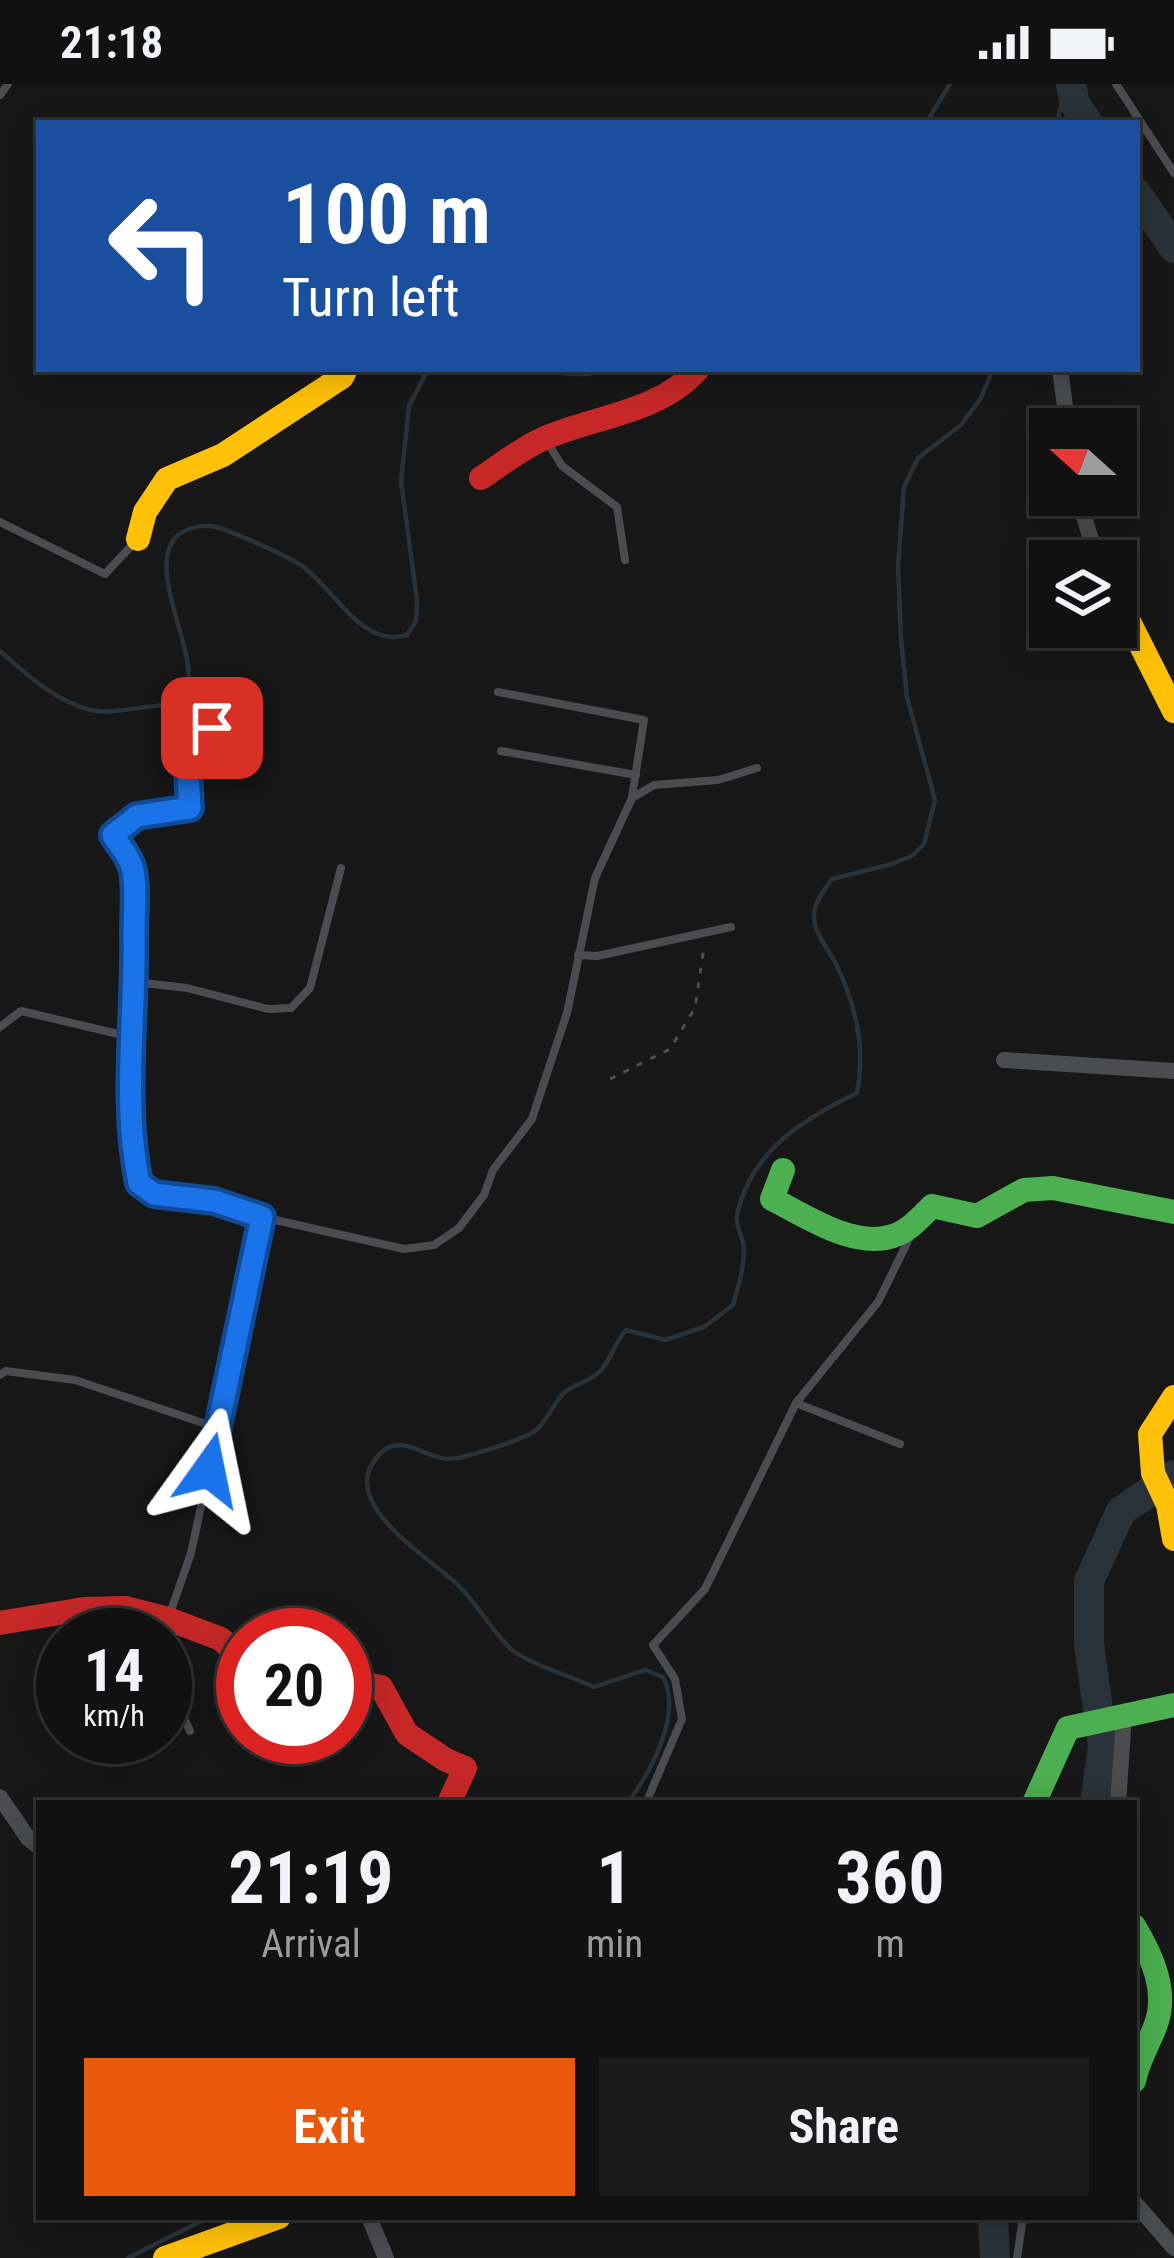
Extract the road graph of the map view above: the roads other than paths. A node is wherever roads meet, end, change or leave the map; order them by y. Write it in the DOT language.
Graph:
graph roads {
  1 [pos="8,84"];
  2 [pos="1116,84"];
  3 [pos="0,95"];
  4 [pos="1140,120"];
  5 [pos="1140,120"];
  6 [pos="1174,172"];
  7 [pos="344,372"];
  8 [pos="696,372"];
  9 [pos="1060,372"];
  10 [pos="1065,408"];
  11 [pos="545,439"];
  12 [pos="482,478"];
  13 [pos="0,522"];
  14 [pos="138,539"];
  15 [pos="626,560"];
  16 [pos="1137,638"];
  17 [pos="498,692"];
  18 [pos="254,709"];
  19 [pos="1174,711"];
  20 [pos="501,751"];
  21 [pos="757,769"];
  22 [pos="636,775"];
  23 [pos="632,798"];
  24 [pos="341,868"];
  25 [pos="731,927"];
  26 [pos="578,956"];
  27 [pos="135,982"];
  28 [pos="0,1027"];
  29 [pos="131,1037"];
  30 [pos="1004,1060"];
  31 [pos="1174,1071"];
  32 [pos="782,1170"];
  33 [pos="1174,1212"];
  34 [pos="262,1217"];
  35 [pos="918,1221"];
  36 [pos="0,1375"];
  37 [pos="1174,1397"];
  38 [pos="796,1402"];
  39 [pos="218,1428"];
  40 [pos="900,1444"];
  41 [pos="1174,1539"];
  42 [pos="165,1608"];
  43 [pos="36,1617"];
  44 [pos="0,1623"];
  45 [pos="372,1686"];
  46 [pos="1174,1705"];
  47 [pos="1124,1716"];
  48 [pos="0,1797"];
  49 [pos="449,1800"];
  50 [pos="647,1800"];
  51 [pos="1035,1800"];
  52 [pos="1118,1800"];
  53 [pos="36,1844"];
  54 [pos="1137,1930"];
  55 [pos="1137,2066"];
  56 [pos="1137,2205"];
  57 [pos="271,2220"];
  58 [pos="370,2220"];
  59 [pos="1023,2220"];
  60 [pos="1174,2248"];
  61 [pos="165,2258"];
  62 [pos="386,2258"];
  63 [pos="1017,2258"];
  1 -- 3 [label="lane"];
  2 -- 4 [label="lane"];
  5 -- 6 [label="lane"];
  7 -- 14 [label="street"];
  8 -- 11 [label="street"];
  9 -- 10 [label="street"];
  11 -- 12 [label="street"];
  11 -- 15 [label="lane"];
  13 -- 14 [label="lane"];
  16 -- 19 [label="street"];
  17 -- 22 [label="lane"];
  18 -- 27 [label="lane"];
  20 -- 22 [label="lane"];
  21 -- 23 [label="lane"];
  22 -- 23 [label="lane"];
  23 -- 26 [label="lane"];
  24 -- 27 [label="lane"];
  25 -- 26 [label="lane"];
  26 -- 34 [label="lane"];
  27 -- 29 [label="lane"];
  28 -- 29 [label="lane"];
  29 -- 34 [label="lane"];
  30 -- 31 [label="street"];
  32 -- 35 [label="street"];
  33 -- 35 [label="street"];
  34 -- 39 [label="lane"];
  35 -- 38 [label="lane"];
  36 -- 39 [label="lane"];
  37 -- 41 [label="street"];
  38 -- 40 [label="lane"];
  38 -- 50 [label="lane"];
  39 -- 42 [label="lane"];
  43 -- 44 [label="street"];
  45 -- 49 [label="street"];
  46 -- 47 [label="street"];
  47 -- 51 [label="street"];
  47 -- 52 [label="street"];
  48 -- 53 [label="street"];
  54 -- 55 [label="street"];
  56 -- 60 [label="street"];
  57 -- 61 [label="street"];
  58 -- 62 [label="street"];
  59 -- 63 [label="lane"];
}
